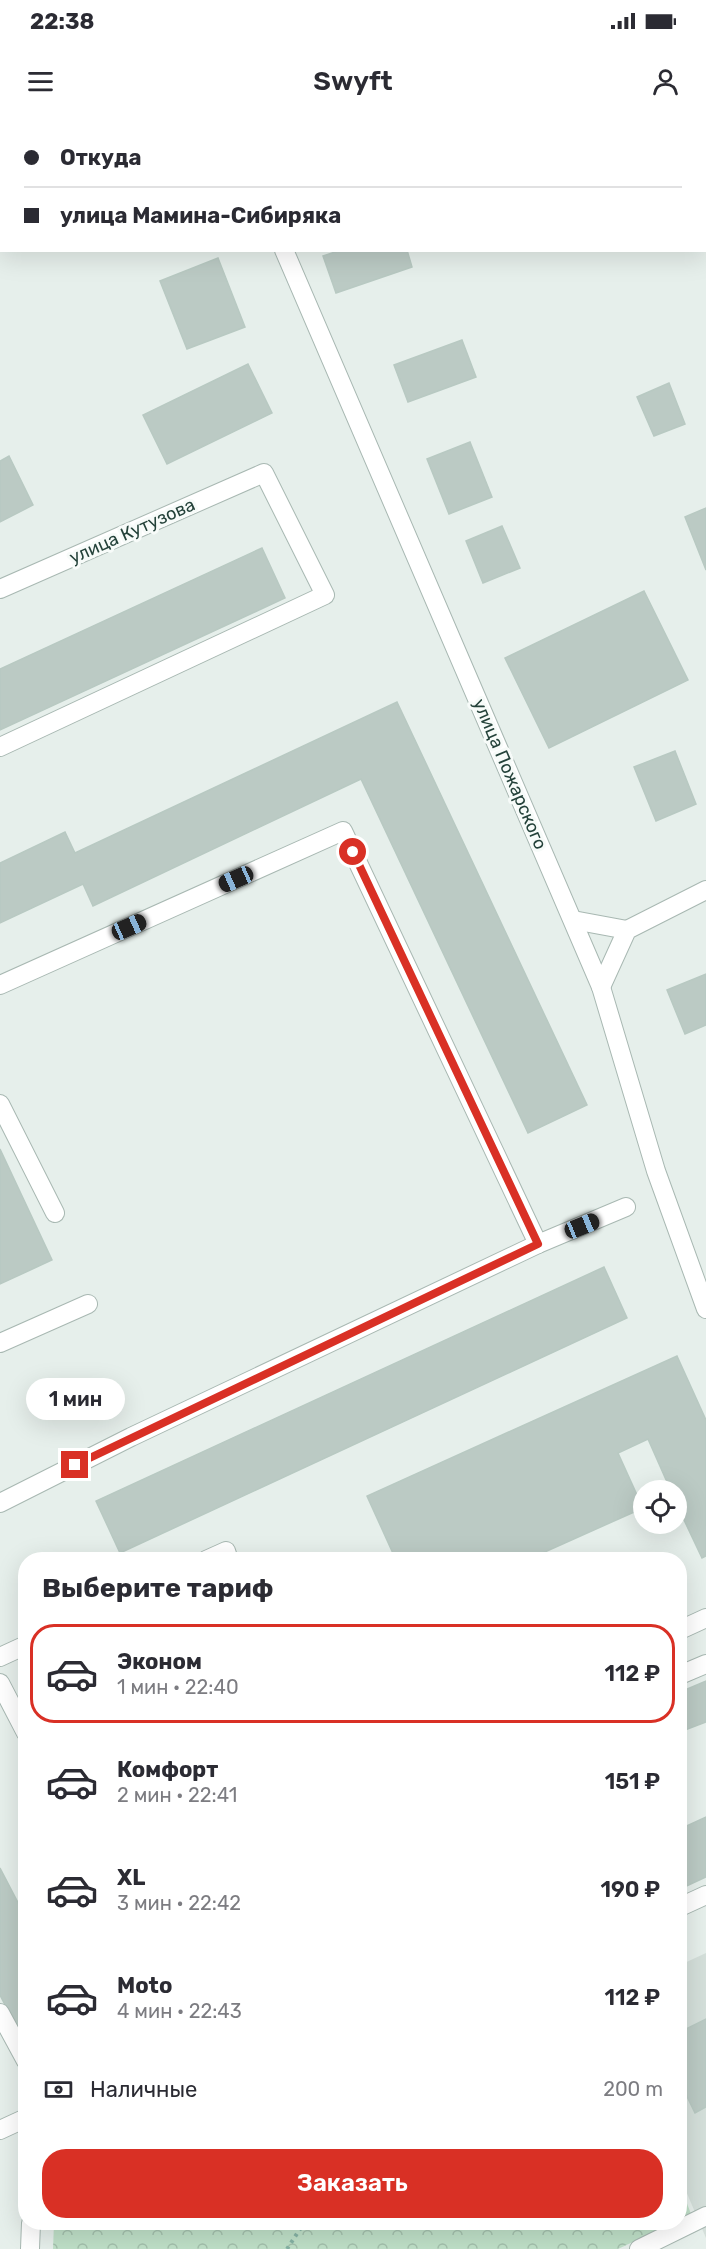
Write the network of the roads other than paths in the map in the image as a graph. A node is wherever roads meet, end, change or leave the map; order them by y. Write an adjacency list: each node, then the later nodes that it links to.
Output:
1 (285, 252): 5 (street, улица Пожарского)
2 (0, 589): 3 (street, улица Кутузова)
3 (0, 747)
4 (706, 890): 6 (street)
5 (573, 920): 6 (street); 8 (street, улица Пожарского)
6 (627, 930): 8 (street)
7 (0, 985): 12 (street)
8 (601, 987): 14 (street, улица Пожарского)
9 (0, 1104): 11 (street)
10 (626, 1207): 12 (street)
11 (55, 1213)
12 (538, 1244): 16 (street)
13 (88, 1304): 15 (street)
14 (706, 1309)
15 (0, 1343)
16 (0, 1503)
17 (706, 1618): 18 (street)
18 (687, 1627)
19 (18, 1649): 20 (street)
20 (0, 1657)
21 (706, 1664): 22 (street)
22 (687, 1672)
23 (0, 1683): 24 (street)
24 (18, 1718)
25 (706, 1895): 26 (street)
26 (687, 1904)
27 (0, 2013): 28 (street)
28 (18, 2046)
29 (18, 2122): 30 (street)
30 (0, 2130)
31 (706, 2216): 32 (street)
32 (687, 2225)
33 (31, 2230): 35 (street)
34 (678, 2230): 36 (street)
35 (30, 2249)
36 (639, 2249)

